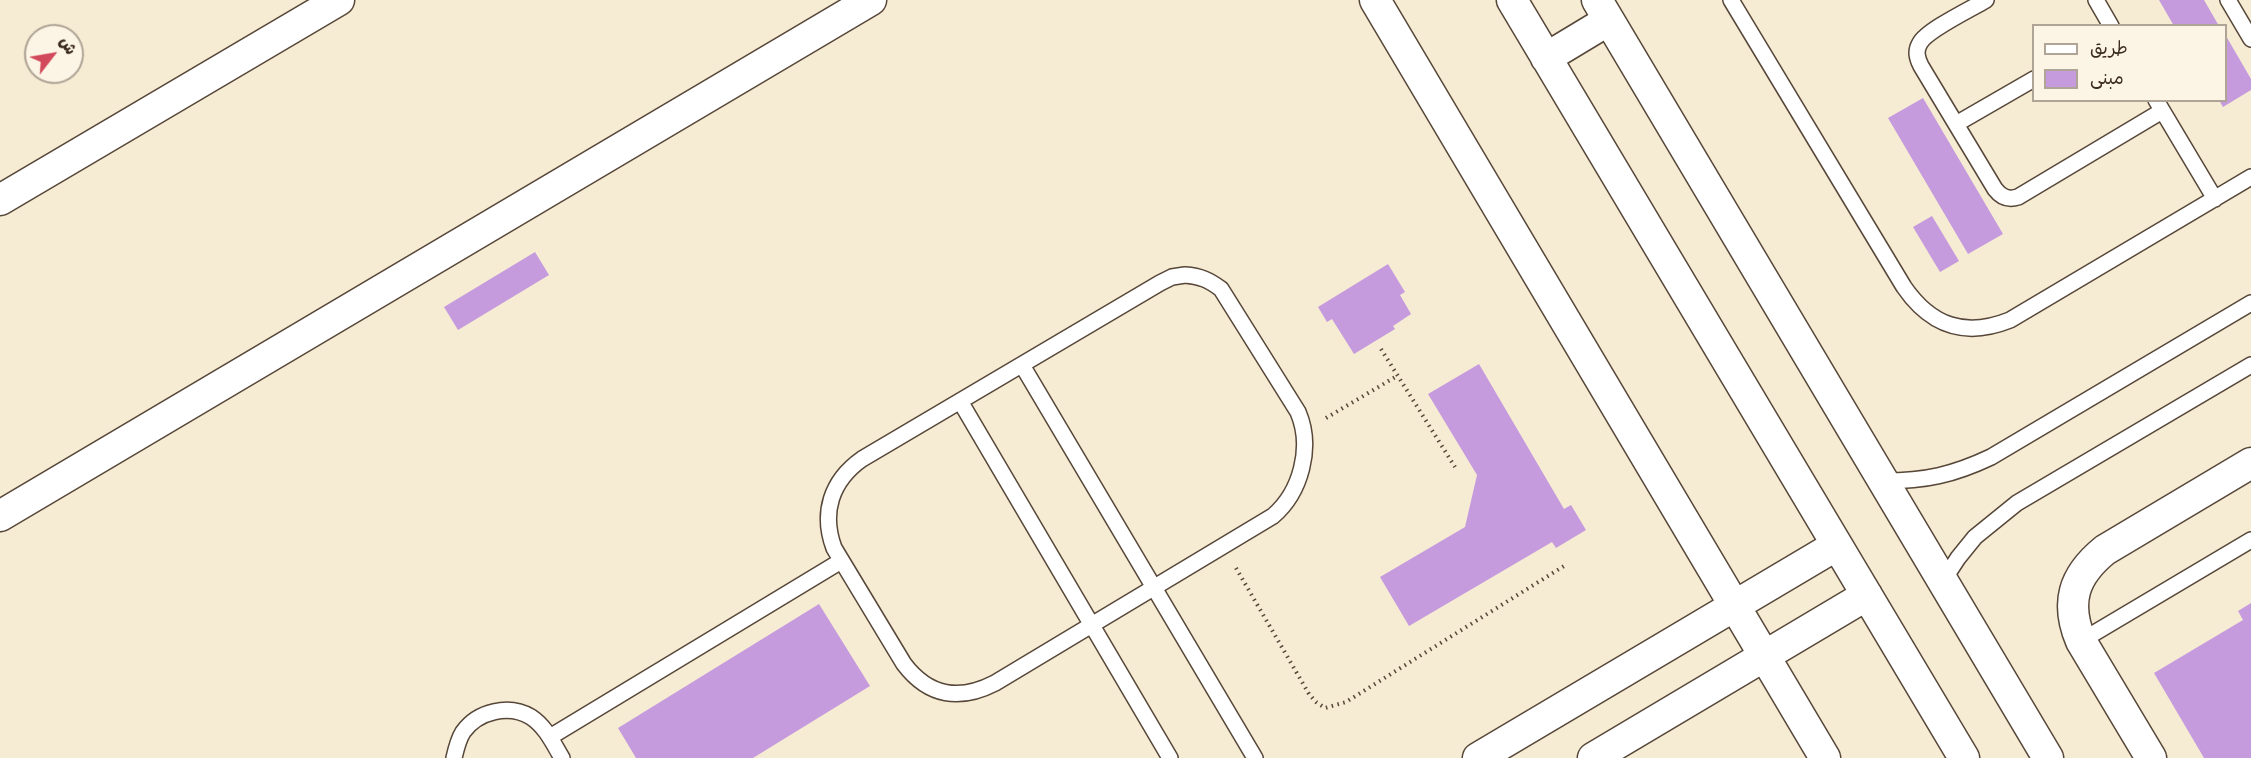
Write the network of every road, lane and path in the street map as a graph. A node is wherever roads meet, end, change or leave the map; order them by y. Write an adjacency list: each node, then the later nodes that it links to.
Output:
1 (339, 0): 18 (street)
2 (871, 0): 29 (street)
3 (1375, 0): 38 (street)
4 (1512, 0): 12 (street)
5 (1731, 0): 17 (lane)
6 (1986, 0): 15 (lane)
7 (2096, 0): 10 (lane)
8 (2228, 0): 11 (lane)
9 (1603, 10): 12 (street); 28 (street)
10 (2110, 24)
11 (2251, 39)
12 (1546, 58): 31 (street)
13 (2032, 80): 15 (lane)
14 (2159, 106): 15 (lane); 17 (lane)
15 (1956, 124)
16 (2251, 177): 17 (lane)
17 (2215, 199)
18 (0, 200)
19 (2251, 303): 28 (lane)
20 (1381, 349): 23 (path)
21 (1022, 365): 24 (lane); 25 (lane); 36 (lane)
22 (2251, 365): 35 (lane)
23 (1397, 376): 25 (path); 27 (path)
24 (960, 401): 33 (lane); 39 (lane)
25 (1304, 431): 32 (lane)
26 (2251, 463): 40 (street)
27 (1455, 467)
28 (1884, 481): 35 (street)
29 (0, 516)
30 (2251, 540): 40 (lane)
31 (1837, 545): 37 (street); 38 (street)
32 (1223, 546): 34 (path); 36 (lane)
33 (841, 561): 39 (lane); 42 (lane)
34 (1564, 566)
35 (1943, 582): 51 (street)
36 (1154, 588): 39 (lane); 46 (lane)
37 (1867, 595): 41 (street); 50 (street)
38 (1734, 606): 41 (street); 47 (street)
39 (1092, 625): 45 (lane)
40 (2081, 641): 52 (street)
41 (1764, 656): 48 (street); 49 (street)
42 (550, 737): 43 (lane); 44 (lane)
43 (454, 758)
44 (562, 758)
45 (1170, 758)
46 (1255, 758)
47 (1478, 758)
48 (1593, 758)
49 (1825, 758)
50 (1964, 758)
51 (2048, 758)
52 (2151, 758)

